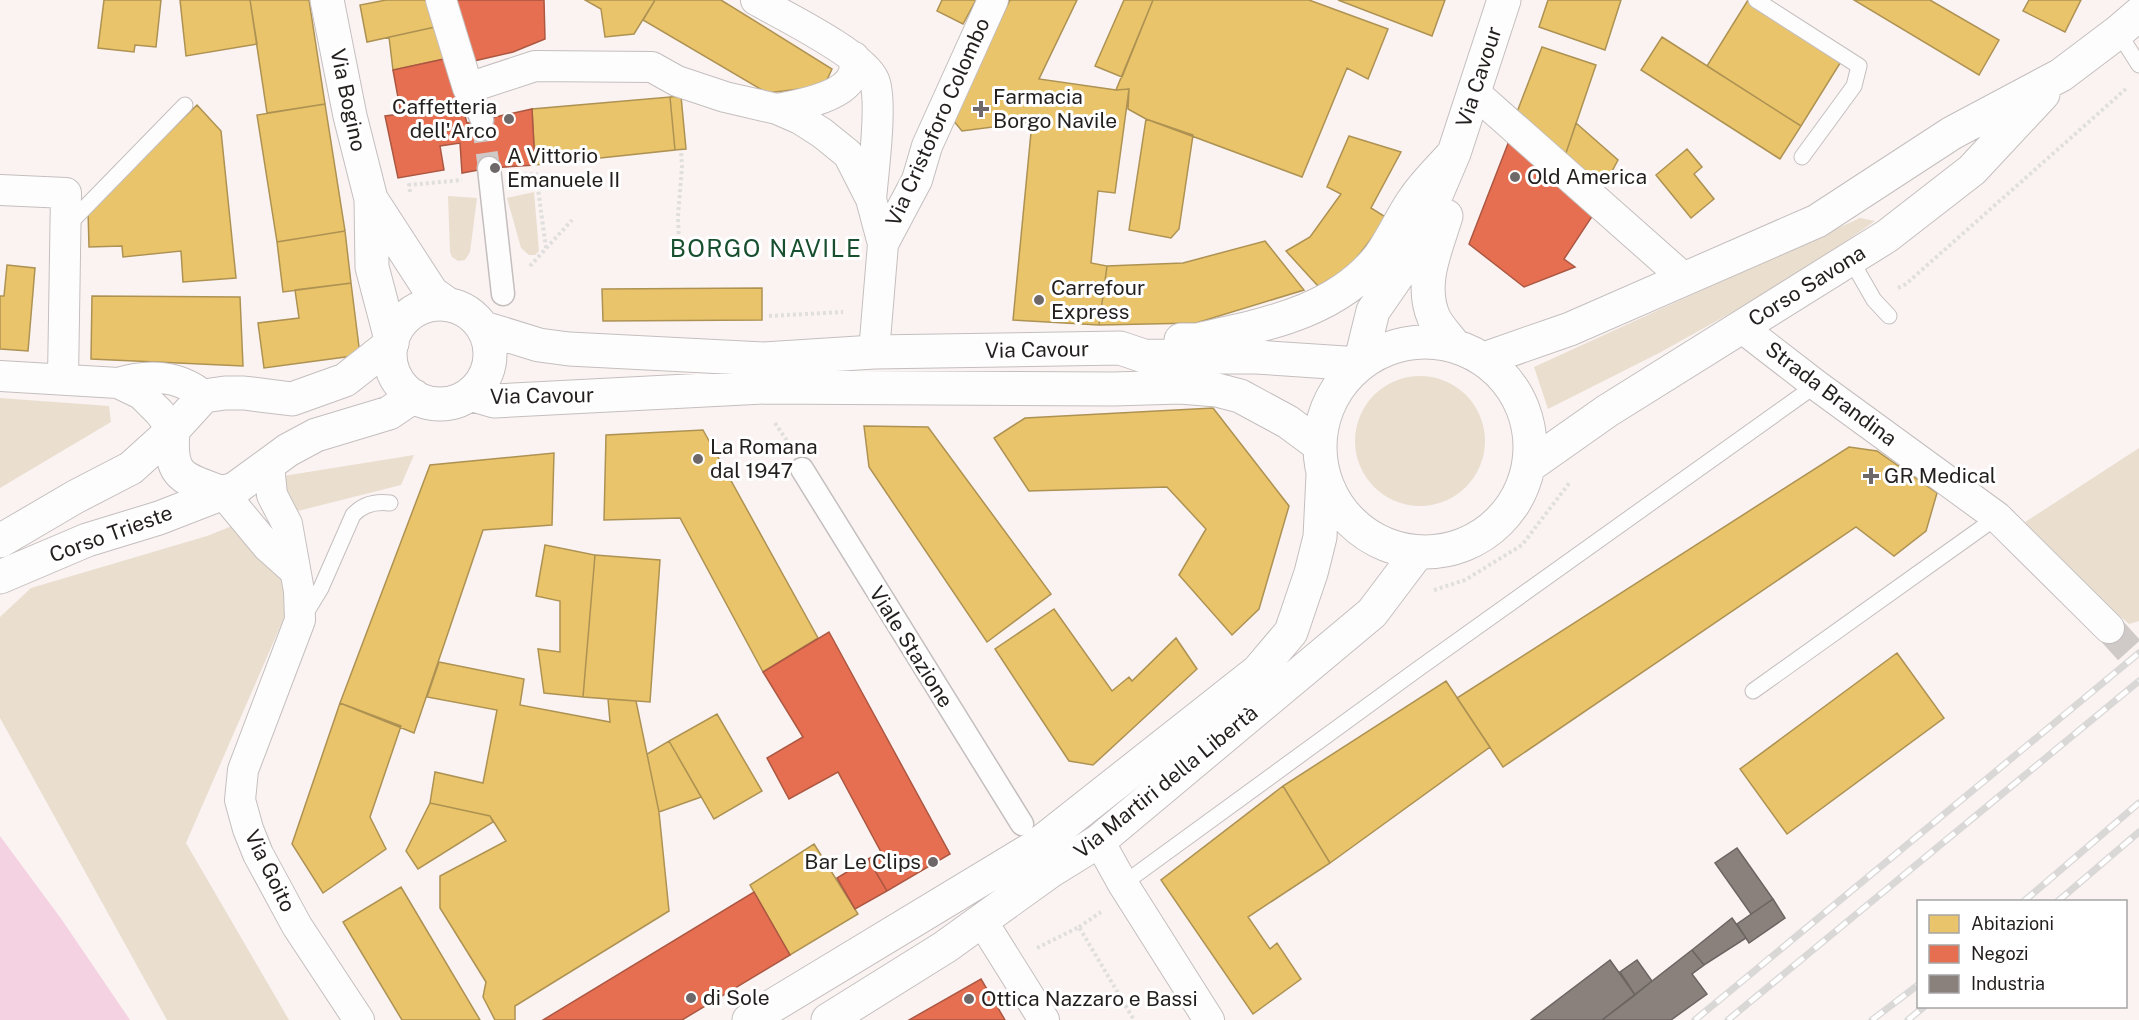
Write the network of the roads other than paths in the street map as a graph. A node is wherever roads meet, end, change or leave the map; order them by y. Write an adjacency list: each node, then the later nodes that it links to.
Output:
1 (327, 0): 20 (main road, Via Bogino)
2 (441, 0): 11 (street)
3 (756, 0): 8 (street)
4 (993, 0): 23 (street, Via Cristoforo Colombo)
5 (1504, 0): 12 (main road, Via Cavour)
6 (1756, 0): 17 (lane)
7 (2129, 23): 9 (lane); 10 (main road, Corso Savona)
8 (854, 57): 14 (street); 21 (street)
9 (2139, 64)
10 (2061, 75): 24 (main road, Corso Savona); 25 (main road, Corso Savona)
11 (468, 88): 14 (street); 15 (street)
12 (1475, 93): 16 (main road, Via Cavour); 25 (street)
13 (185, 105): 22 (lane)
14 (777, 109): 21 (street)
15 (482, 120)
16 (1454, 153): 32 (main road, Via Cavour); 33 (main road); 36 (main road, Via Cavour)
17 (1803, 158)
18 (489, 168): 26 (street)
19 (0, 190): 22 (street)
20 (370, 199): 27 (main road, Via Bogino); 31 (main road, Via Bogino)
21 (871, 199): 23 (street)
22 (66, 227): 38 (street)
23 (883, 244): 34 (street)
24 (1851, 260): 28 (lane); 29 (main road, Corso Savona)
25 (1685, 279): 35 (main road, Corso Savona)
26 (503, 294)
27 (449, 305): 30 (main road); 31 (main road)
28 (1889, 316)
29 (1741, 327): 40 (street, Strada Brandina); 47 (main road, Corso Savona)
30 (484, 328): 34 (main road, Via Cavour); 41 (main road)
31 (392, 343): 42 (main road); 43 (main road)
32 (1454, 345): 35 (main road); 36 (main road)
33 (1120, 348): 34 (main road, Via Cavour); 36 (main road, Via Cavour)
34 (874, 352)
35 (1484, 359): 47 (main road)
36 (1359, 364): 45 (main road)
37 (0, 376): 38 (street)
38 (63, 379): 39 (street)
39 (118, 383): 42 (street); 44 (street)
40 (1816, 385): 51 (street, Strada Brandina); 61 (lane)
41 (470, 394): 43 (main road); 45 (main road, Via Cavour)
42 (204, 396): 44 (main road, Corso Trieste)
43 (414, 396): 46 (main road, Corso Trieste)
44 (173, 430): 49 (main road); 52 (main road, Corso Trieste)
45 (1321, 460): 53 (main road); 64 (main road)
46 (269, 465): 49 (main road, Corso Trieste); 54 (street, Via Goito)
47 (1528, 466): 53 (main road)
48 (802, 469): 59 (street, Viale Stazione)
49 (223, 493): 54 (street); 55 (main road, Corso Trieste)
50 (390, 503): 56 (lane)
51 (1997, 517): 57 (street, Strada Brandina); 58 (lane)
52 (0, 541)
53 (1418, 552): 60 (main road, Via Martiri della Libertà)
54 (295, 571): 56 (street, Via Goito)
55 (0, 577)
56 (300, 620): 63 (street, Via Goito)
57 (2109, 628)
58 (1753, 691)
59 (1022, 824)
60 (1099, 841): 61 (street); 62 (main road, Via Martiri della Libertà)
61 (1123, 884): 67 (street)
62 (982, 921): 65 (main road, Via Martiri della Libertà); 66 (street)
63 (359, 1020)
64 (749, 1020)
65 (828, 1020)
66 (1044, 1020)
67 (1209, 1020)

